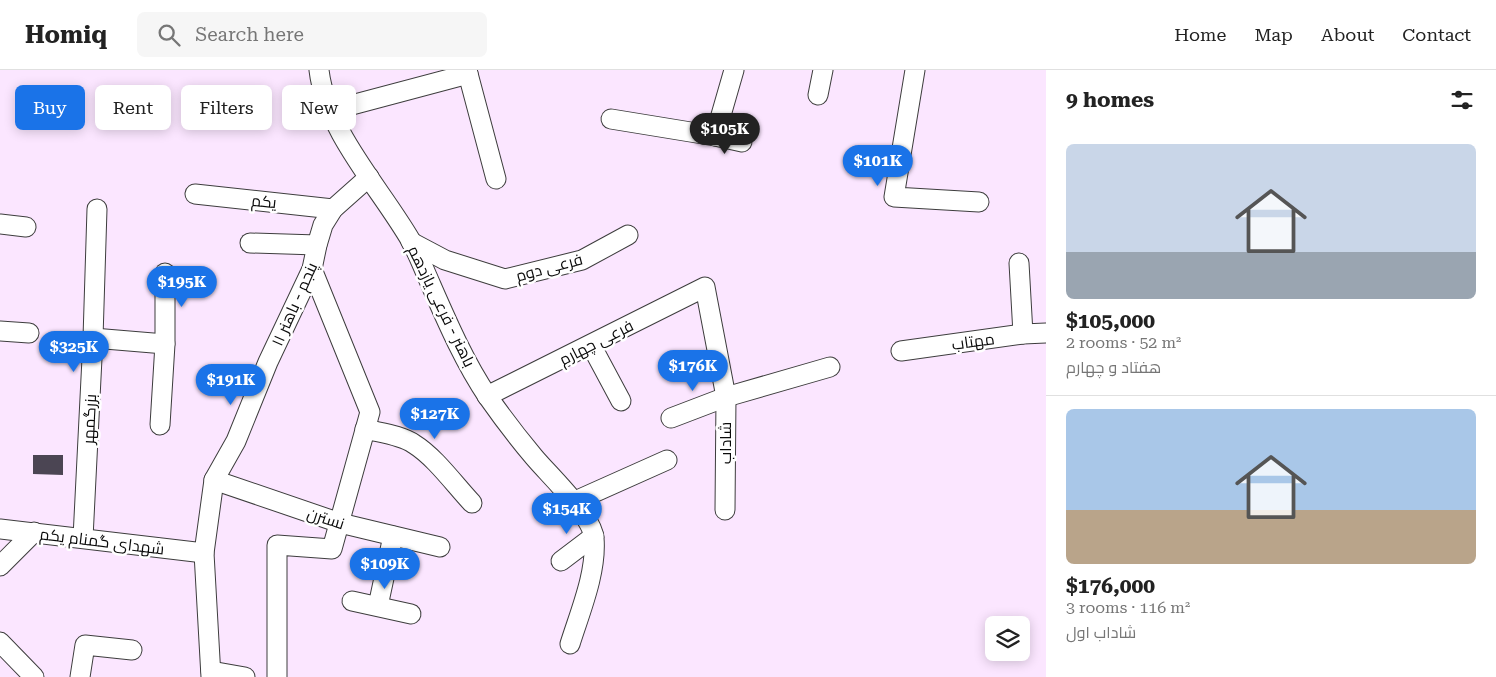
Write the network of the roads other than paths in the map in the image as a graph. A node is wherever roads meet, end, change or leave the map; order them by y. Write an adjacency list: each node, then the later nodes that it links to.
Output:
1 (320, 70): 6 (street, باهنر - فرعی یازدهم)
2 (734, 70): 11 (street)
3 (823, 70): 7 (street)
4 (915, 70): 16 (street)
5 (467, 72): 8 (street); 14 (street)
6 (322, 85)
7 (818, 95)
8 (356, 103)
9 (611, 119): 11 (street)
10 (340, 130): 13 (street, باهنر - فرعی یازدهم)
11 (715, 136): 12 (street)
12 (742, 142)
13 (369, 178): 18 (street, پنجم - باهنر ۱۱); 22 (street, باهنر - فرعی یازدهم)
14 (496, 179)
15 (194, 194): 18 (street, یکم)
16 (979, 202)
17 (97, 209): 33 (street, بزرگمهر)
18 (333, 209): 24 (street, پنجم - باهنر ۱۱)
19 (0, 224): 20 (street)
20 (26, 227)
21 (628, 235): 22 (street, فرعی دوم)
22 (411, 242): 38 (street, باهنر - فرعی یازدهم)
23 (250, 243): 24 (street)
24 (317, 245): 26 (street, پنجم - باهنر ۱۱)
25 (1019, 263): 32 (street)
26 (312, 269): 43 (street); 45 (street, پنجم - باهنر ۱۱)
27 (165, 273): 34 (street)
28 (705, 287): 35 (street, فرعی چهارم); 39 (street, شاداب)
29 (0, 331): 30 (street)
30 (29, 333)
31 (1046, 333): 32 (street, مهتاب)
32 (1023, 334): 36 (street, مهتاب)
33 (93, 338): 34 (street); 54 (street, بزرگمهر)
34 (165, 344): 42 (street)
35 (591, 345): 38 (street, فرعی چهارم); 40 (street)
36 (901, 351)
37 (830, 367): 39 (street)
38 (487, 396): 46 (street, باهنر - فرعی یازدهم)
39 (726, 398): 41 (street); 48 (street, شاداب)
40 (621, 401)
41 (671, 418)
42 (160, 425)
43 (365, 429): 47 (street); 49 (street)
44 (667, 460): 46 (street)
45 (214, 480): 49 (street, نسترن); 56 (street, پنجم - باهنر ۱۱)
46 (573, 502): 53 (street, باهنر - فرعی یازدهم)
47 (472, 503)
48 (725, 510)
49 (340, 523): 52 (street, نسترن); 69 (street)
50 (0, 529): 51 (street, شهدای گمنام یکم)
51 (34, 532): 54 (street, شهدای گمنام یکم); 58 (street)
52 (392, 536): 55 (street, نسترن); 60 (street)
53 (594, 536): 57 (street); 63 (street, باهنر - فرعی یازدهم)
54 (83, 538): 56 (street, شهدای گمنام یکم)
55 (440, 547)
56 (204, 553): 65 (street, پنجم - باهنر ۱۱)
57 (560, 561)
58 (0, 566)
59 (352, 600): 60 (street)
60 (378, 606): 61 (street)
61 (411, 614)
62 (0, 642): 66 (street)
63 (570, 644)
64 (132, 650): 67 (street)
65 (211, 674): 68 (street)
66 (34, 677)
67 (80, 677)
68 (245, 677)
69 (277, 677)

